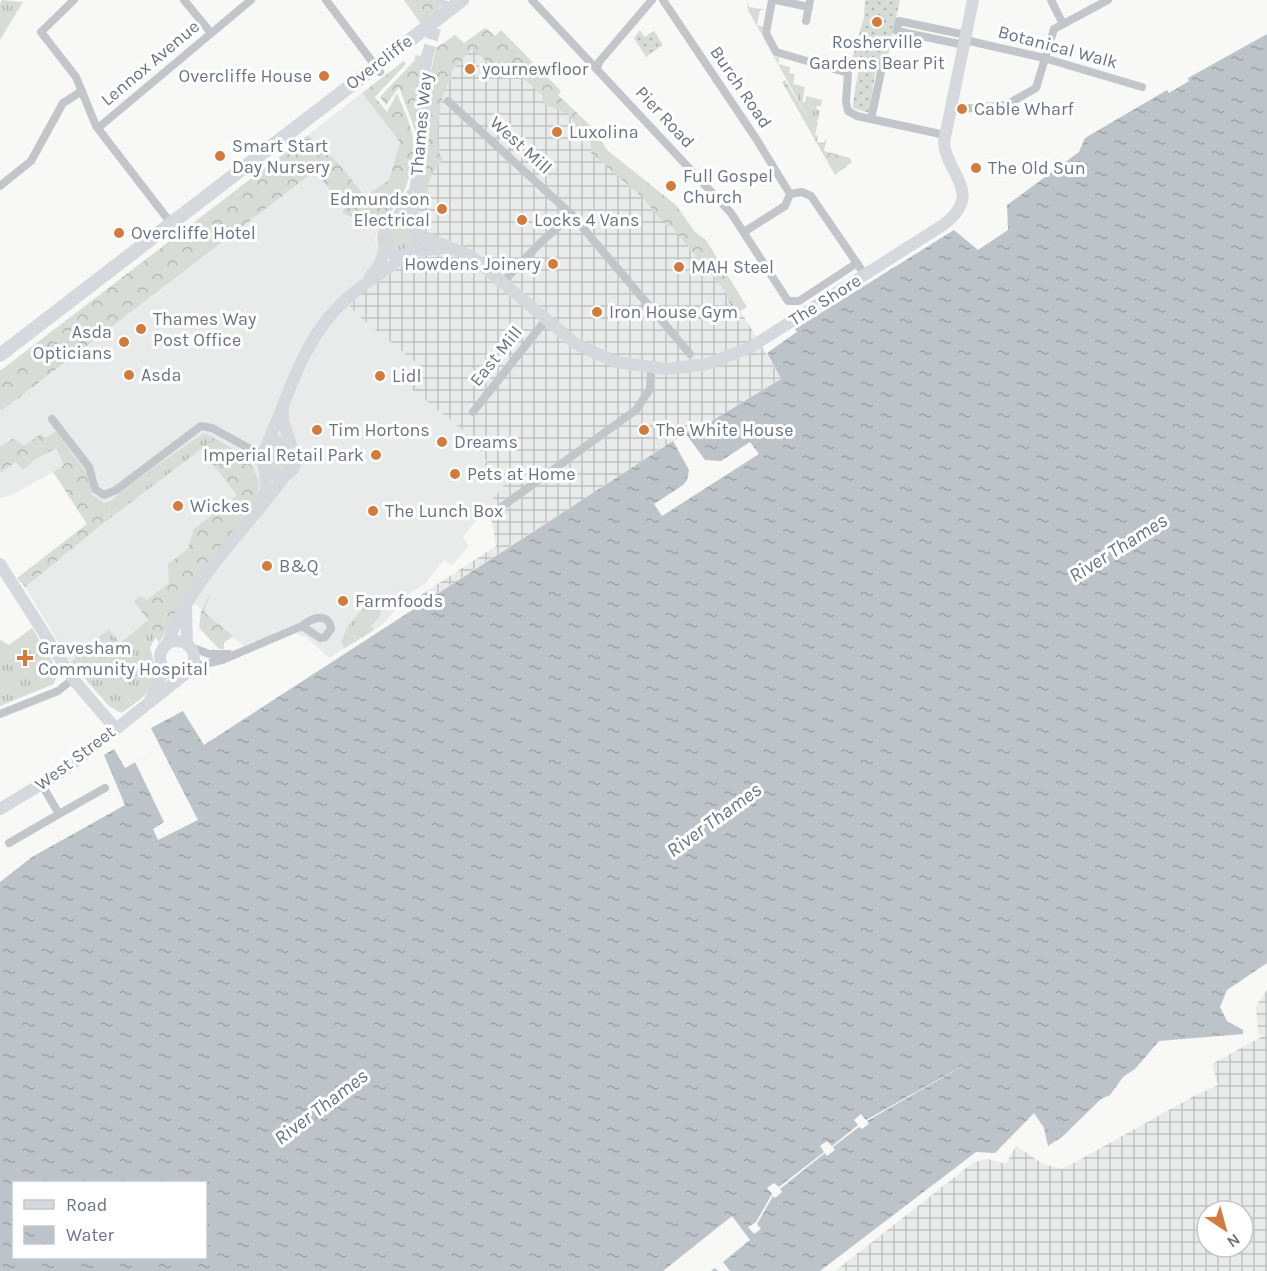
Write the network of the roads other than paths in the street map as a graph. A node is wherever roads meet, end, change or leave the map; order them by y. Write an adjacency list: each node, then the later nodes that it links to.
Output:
1 (74, 0): 25 (street)
2 (183, 0): 17 (street)
3 (251, 0): 17 (street, Lennox Avenue)
4 (326, 0): 22 (street)
5 (473, 0): 14 (main road, Overcliffe)
6 (532, 0): 23 (street, Pier Road)
7 (652, 0): 23 (street)
8 (663, 0): 35 (street, Burch Road)
9 (771, 0): 13 (street); 29 (street)
10 (973, 0): 18 (street)
11 (1051, 0): 16 (street)
12 (1108, 0): 16 (street)
13 (810, 4): 15 (street)
14 (453, 9): 22 (main road, Overcliffe)
15 (806, 21)
16 (1063, 24): 20 (street)
17 (211, 33): 31 (street, Lennox Avenue)
18 (965, 40): 18 (street); 20 (street, Botanical Walk); 28 (street)
19 (428, 57): 34 (street, Thames Way)
20 (1044, 58): 24 (street, Botanical Walk); 28 (street)
21 (882, 67): 29 (street)
22 (378, 68): 26 (main road, Overcliffe); 30 (main road, Overcliffe)
23 (597, 69): 41 (street, Pier Road)
24 (1142, 87)
25 (82, 91): 31 (street); 33 (street)
26 (351, 94): 30 (main road, Overcliffe); 36 (main road, Overcliffe)
27 (448, 101): 37 (street, West Mill)
28 (951, 110): 32 (street)
29 (871, 119): 32 (street)
30 (297, 125): 38 (main road, Overcliffe)
31 (98, 128): 38 (street)
32 (945, 135): 47 (street, The Shore)
33 (0, 186)
34 (414, 190): 39 (street, Thames Way); 40 (street, Thames Way)
35 (790, 194): 41 (street); 46 (street)
36 (208, 203): 38 (main road, Overcliffe); 44 (main road, Overcliffe)
37 (572, 215): 49 (street); 51 (street, West Mill)
38 (170, 222): 44 (main road, Overcliffe)
39 (393, 224): 40 (street); 42 (street)
40 (414, 230): 43 (street, The Shore); 45 (street)
41 (744, 232): 46 (street, Pier Road)
42 (385, 246): 45 (street); 48 (street)
43 (453, 248): 45 (street); 49 (street, The Shore)
44 (136, 251): 52 (main road, Overcliffe)
45 (410, 252): 48 (street)
46 (856, 264): 47 (street)
47 (865, 275): 53 (street, The Shore)
48 (367, 281): 54 (street)
49 (502, 283): 50 (street, The Shore)
50 (545, 321): 53 (street, The Shore); 55 (street, East Mill)
51 (690, 354)
52 (0, 355)
53 (651, 369): 60 (street)
54 (283, 404): 57 (street); 58 (street)
55 (474, 412)
56 (52, 419): 58 (street)
57 (292, 448): 58 (street); 59 (street)
58 (264, 458): 59 (street); 61 (street)
59 (287, 473): 61 (street)
60 (489, 516)
61 (249, 519): 63 (street)
62 (1, 568): 70 (street)
63 (187, 602): 65 (street); 66 (street)
64 (302, 626): 67 (street)
65 (167, 644): 66 (street); 68 (street)
66 (189, 646): 67 (street); 69 (street)
67 (235, 654): 69 (street)
68 (161, 664): 69 (street); 71 (street, West Street)
69 (188, 671): 71 (street, West Street)
70 (73, 679): 72 (street); 73 (street)
71 (147, 705): 73 (street, West Street)
72 (0, 714)
73 (115, 728): 74 (street, West Street)
74 (42, 785): 76 (street, West Street); 77 (street)
75 (105, 788): 77 (street)
76 (0, 809)
77 (59, 814): 78 (street)
78 (9, 843)

